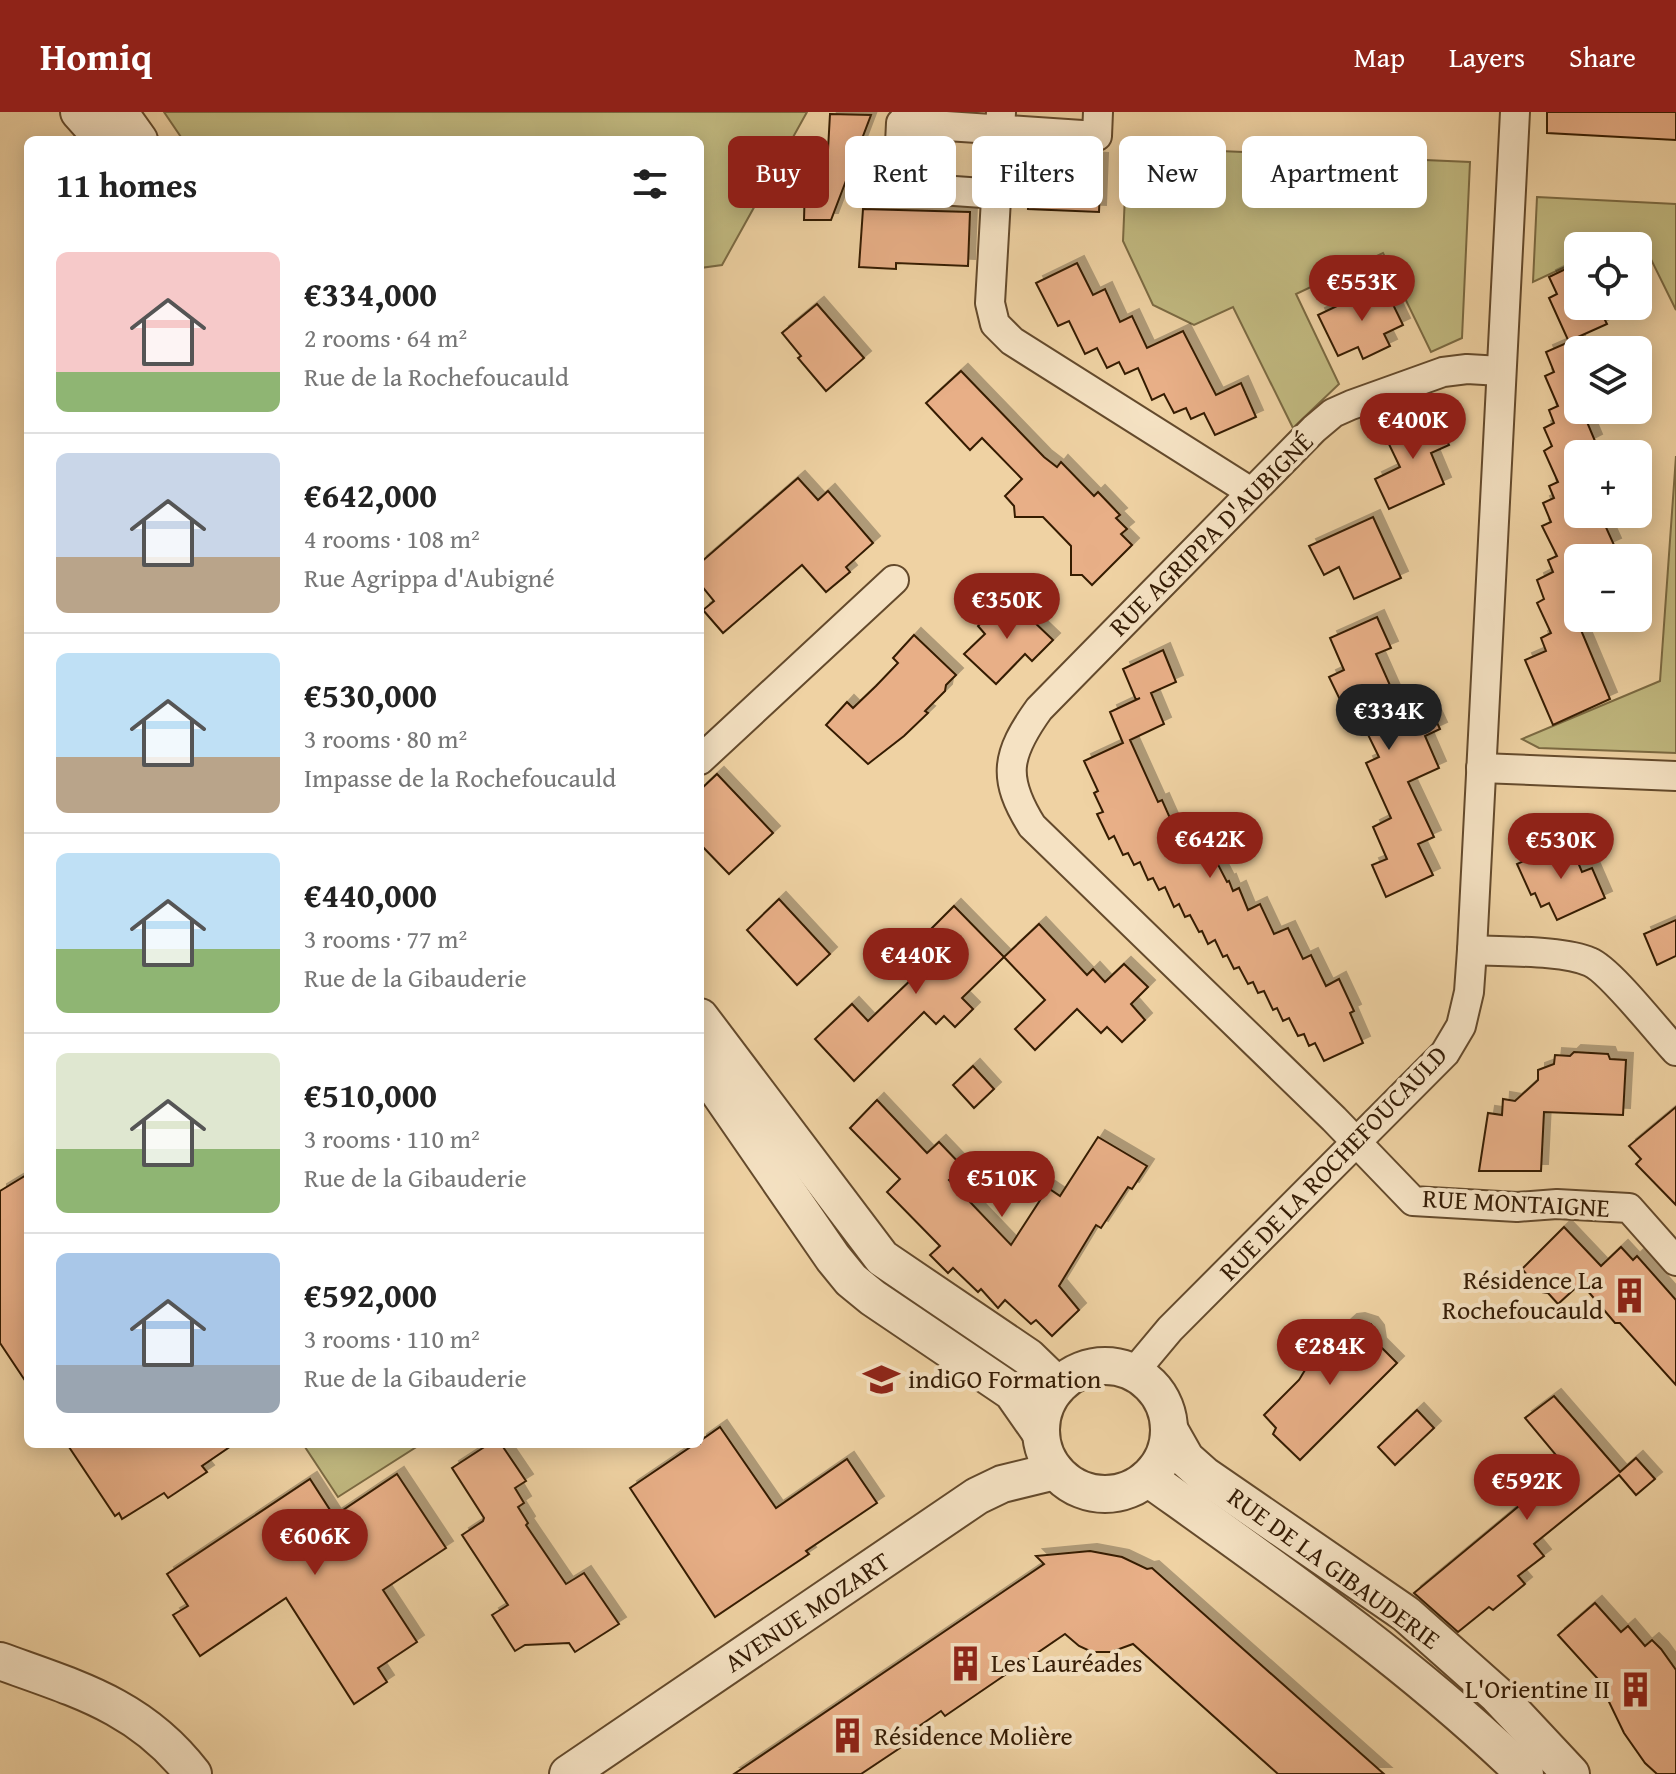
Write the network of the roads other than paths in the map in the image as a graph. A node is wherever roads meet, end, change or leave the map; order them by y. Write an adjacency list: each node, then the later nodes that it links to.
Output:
1 (79, 112): 6 (street)
2 (119, 112): 7 (street)
3 (1098, 112): 5 (street)
4 (1515, 112): 10 (street, RUE DE LA ROCHEFOUCAULD)
5 (1001, 121): 8 (street)
6 (100, 136)
7 (136, 136)
8 (972, 192)
9 (996, 208): 11 (street)
10 (1501, 371): 11 (street, RUE AGRIPPA D'AUBIGNÉ); 14 (street, RUE DE LA ROCHEFOUCAULD)
11 (1251, 492): 20 (street, RUE AGRIPPA D'AUBIGNÉ)
12 (894, 580): 13 (street)
13 (704, 756)
14 (1481, 768): 15 (street); 16 (street, RUE DE LA ROCHEFOUCAULD)
15 (1676, 776)
16 (1472, 950): 18 (street); 20 (street, RUE DE LA ROCHEFOUCAULD)
17 (704, 1022): 23 (street)
18 (1676, 1051)
19 (704, 1071): 25 (street)
20 (1357, 1142): 21 (street, RUE MONTAIGNE); 22 (street, RUE DE LA ROCHEFOUCAULD)
21 (1676, 1261)
22 (1134, 1372): 23 (street); 24 (street)
23 (1058, 1386): 25 (street)
24 (1169, 1429): 27 (street); 32 (street, RUE DE LA GIBAUDERIE)
25 (1040, 1432): 26 (street)
26 (1055, 1471): 27 (street); 30 (street, AVENUE MOZART)
27 (1148, 1478): 31 (street, RUE DE LA GIBAUDERIE)
28 (0, 1661): 29 (street)
29 (193, 1774)
30 (568, 1774)
31 (1525, 1774)
32 (1571, 1774)

